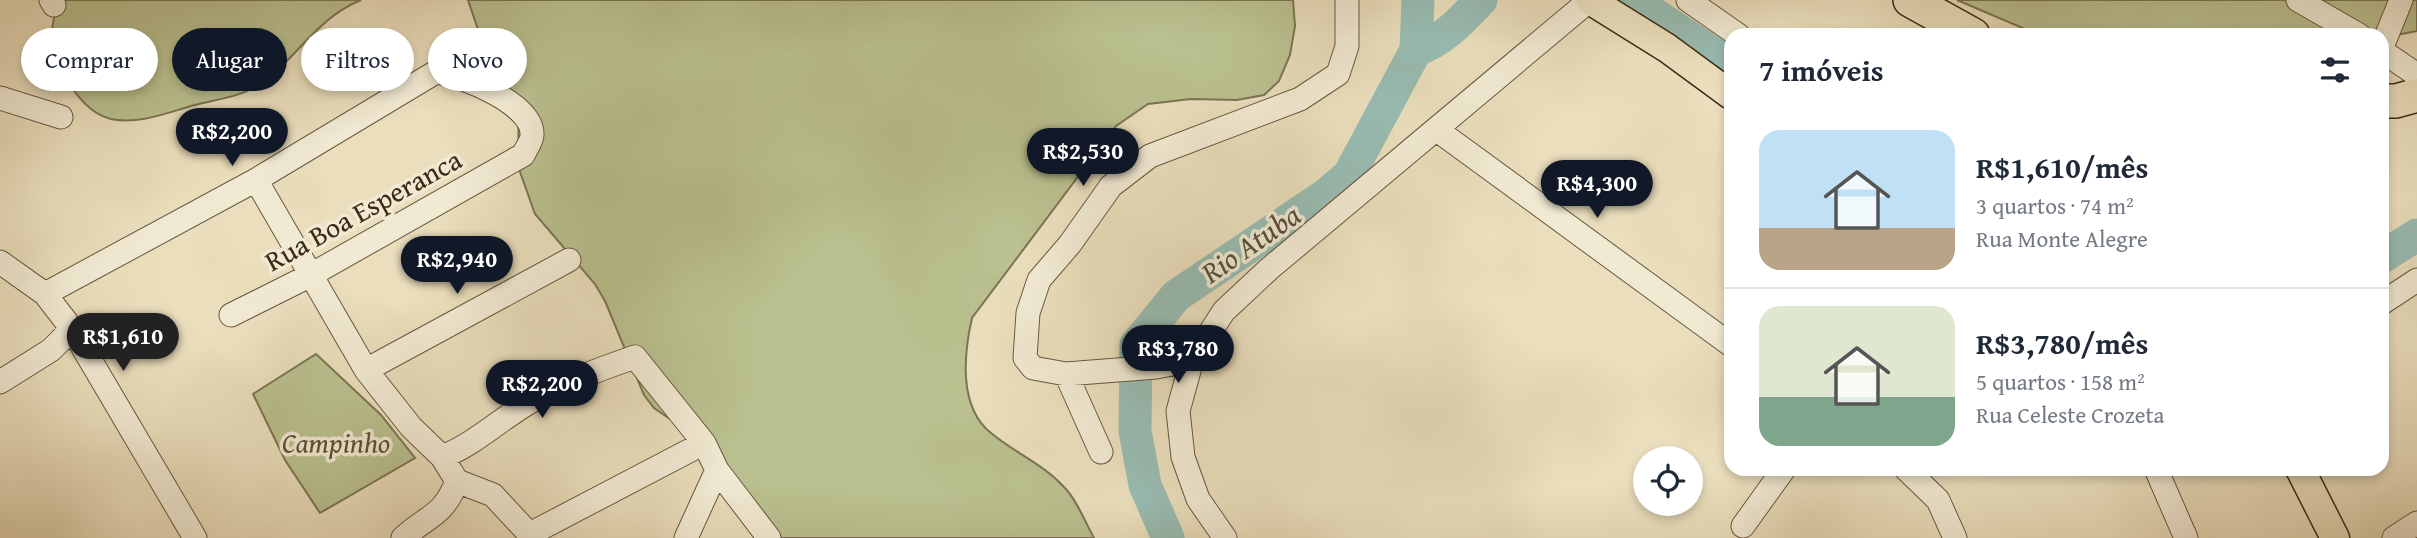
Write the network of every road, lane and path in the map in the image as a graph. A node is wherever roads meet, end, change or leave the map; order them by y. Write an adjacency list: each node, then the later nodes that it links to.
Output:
1 (1347, 0): 29 (street)
2 (1590, 0): 13 (main road); 16 (street)
3 (1688, 0): 7 (street)
4 (1910, 0): 8 (highway)
5 (2298, 0): 9 (street)
6 (2401, 0): 10 (street)
7 (1728, 28)
8 (1960, 28)
9 (2347, 28)
10 (2389, 31)
11 (2389, 54): 12 (street)
12 (2417, 75)
13 (1724, 90)
14 (0, 98): 15 (street)
15 (61, 117)
16 (1437, 130): 26 (street); 27 (street)
17 (256, 180): 20 (street); 20 (street, Rua Boa Esperanca); 22 (street)
18 (569, 260): 28 (street)
19 (0, 262): 22 (street)
20 (309, 275): 24 (street, Rua Boa Esperanca); 28 (street)
21 (2417, 280): 23 (street)
22 (45, 294): 25 (street)
23 (2389, 298)
24 (231, 315)
25 (72, 329): 30 (street); 43 (street)
26 (1724, 340)
27 (1192, 360): 29 (street); 47 (street)
28 (366, 370): 33 (street)
29 (1066, 374): 32 (street)
30 (0, 382)
31 (704, 443): 33 (street); 34 (street); 42 (street)
32 (1101, 452)
33 (442, 457): 39 (street)
34 (717, 470): 45 (street); 46 (street)
35 (1779, 476): 41 (street)
36 (1913, 476): 48 (street)
37 (2159, 476): 49 (street)
38 (2304, 476): 50 (main road)
39 (457, 481): 42 (street); 44 (street)
40 (2417, 523): 51 (street)
41 (1743, 526)
42 (531, 536)
43 (195, 538)
44 (403, 538)
45 (686, 538)
46 (769, 538)
47 (1225, 538)
48 (1955, 538)
49 (2186, 538)
50 (2335, 538)
51 (2394, 538)

